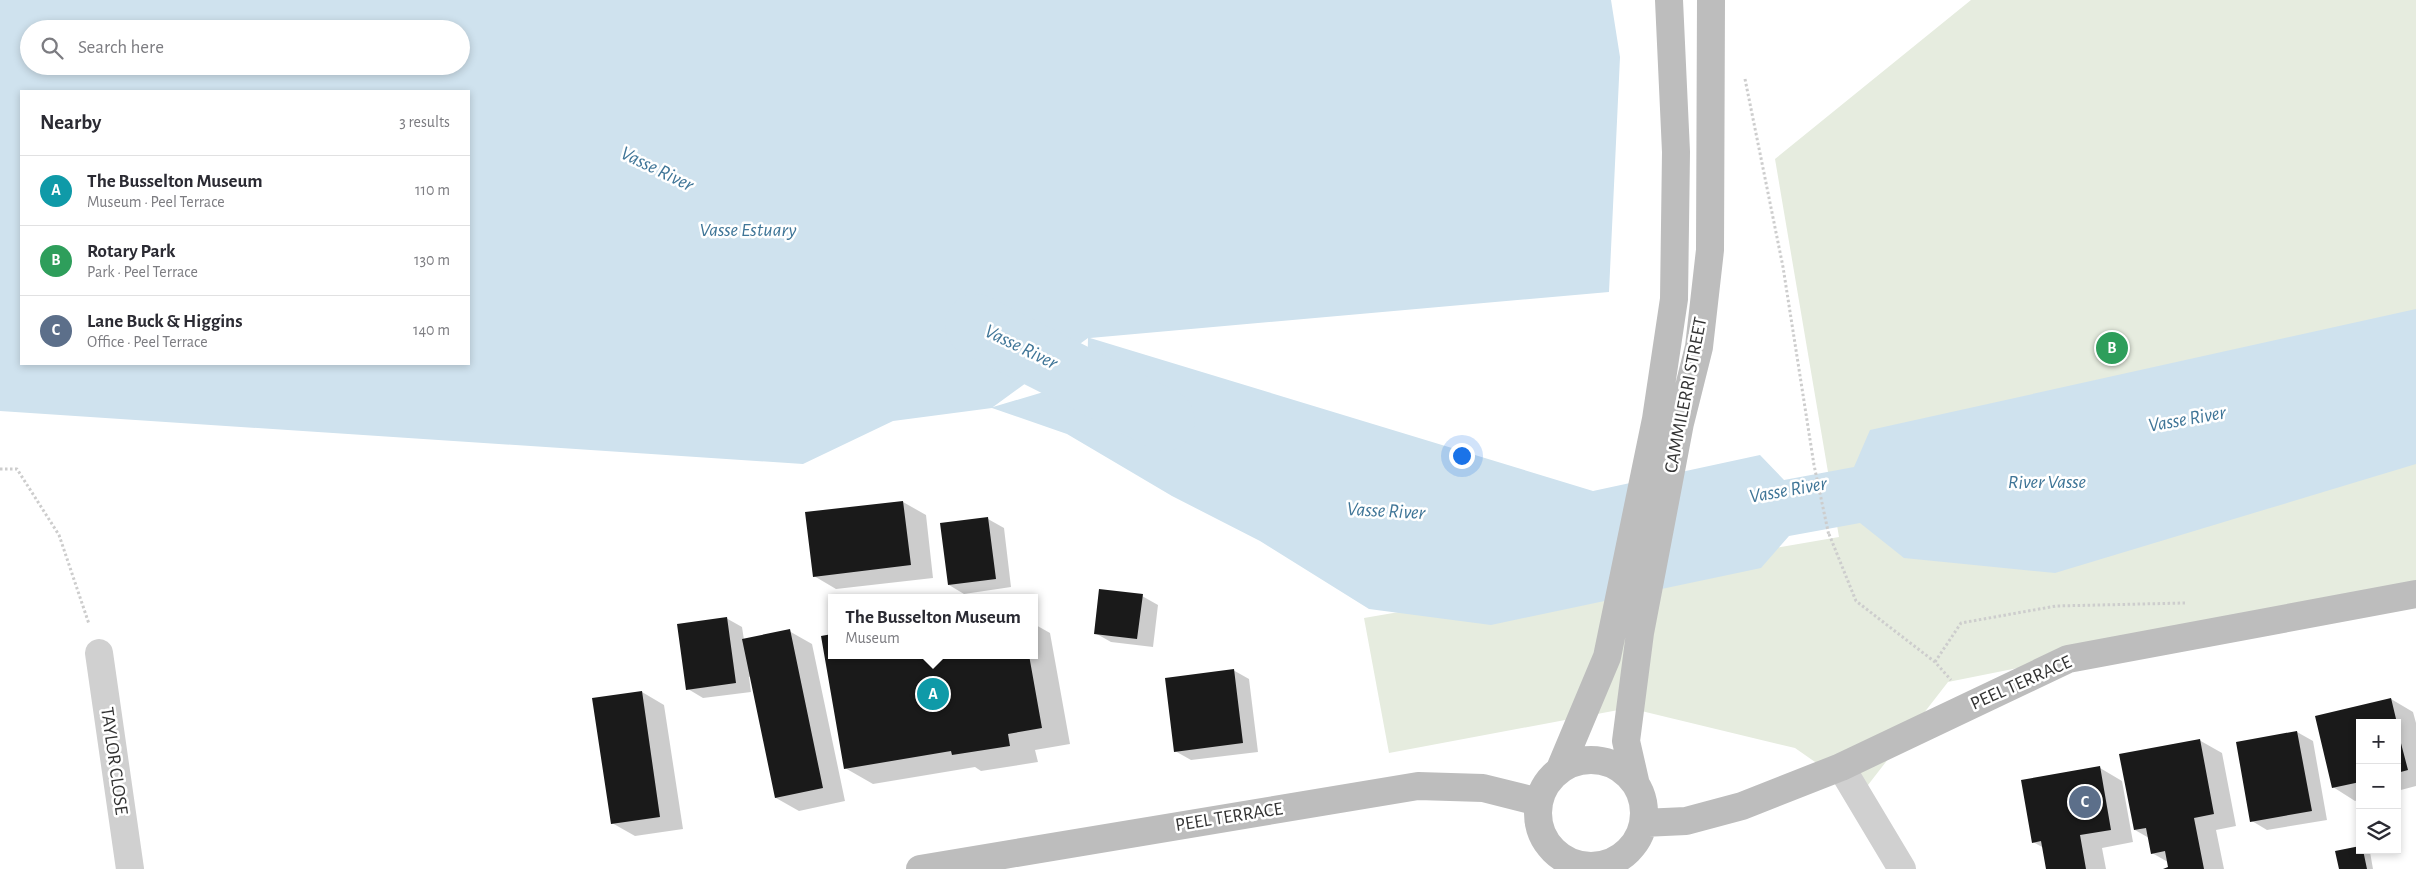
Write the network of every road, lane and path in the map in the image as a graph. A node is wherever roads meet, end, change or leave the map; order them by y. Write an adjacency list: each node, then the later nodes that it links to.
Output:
1 (1669, 0): 4 (main road, CAMMILERRI STREET)
2 (1711, 0): 4 (main road, CAMMILERRI STREET)
3 (1744, 75): 6 (path)
4 (1668, 422): 14 (main road, CAMMILERRI STREET); 15 (main road, CAMMILERRI STREET)
5 (0, 469): 10 (path)
6 (1828, 529): 7 (path); 11 (path)
7 (1829, 536)
8 (2416, 594): 12 (main road, PEEL TERRACE)
9 (2193, 602): 11 (path)
10 (99, 652): 19 (street, TAYLOR CLOSE)
11 (1935, 662): 12 (path)
12 (1973, 706): 13 (main road, PEEL TERRACE)
13 (1841, 767): 17 (main road, PEEL TERRACE); 21 (street)
14 (1560, 769): 15 (main road); 16 (main road)
15 (1636, 785): 17 (main road)
16 (1538, 802): 18 (main road); 20 (main road, PEEL TERRACE)
17 (1643, 824): 18 (main road)
18 (1580, 867)
19 (130, 869)
20 (920, 869)
21 (1902, 869)

